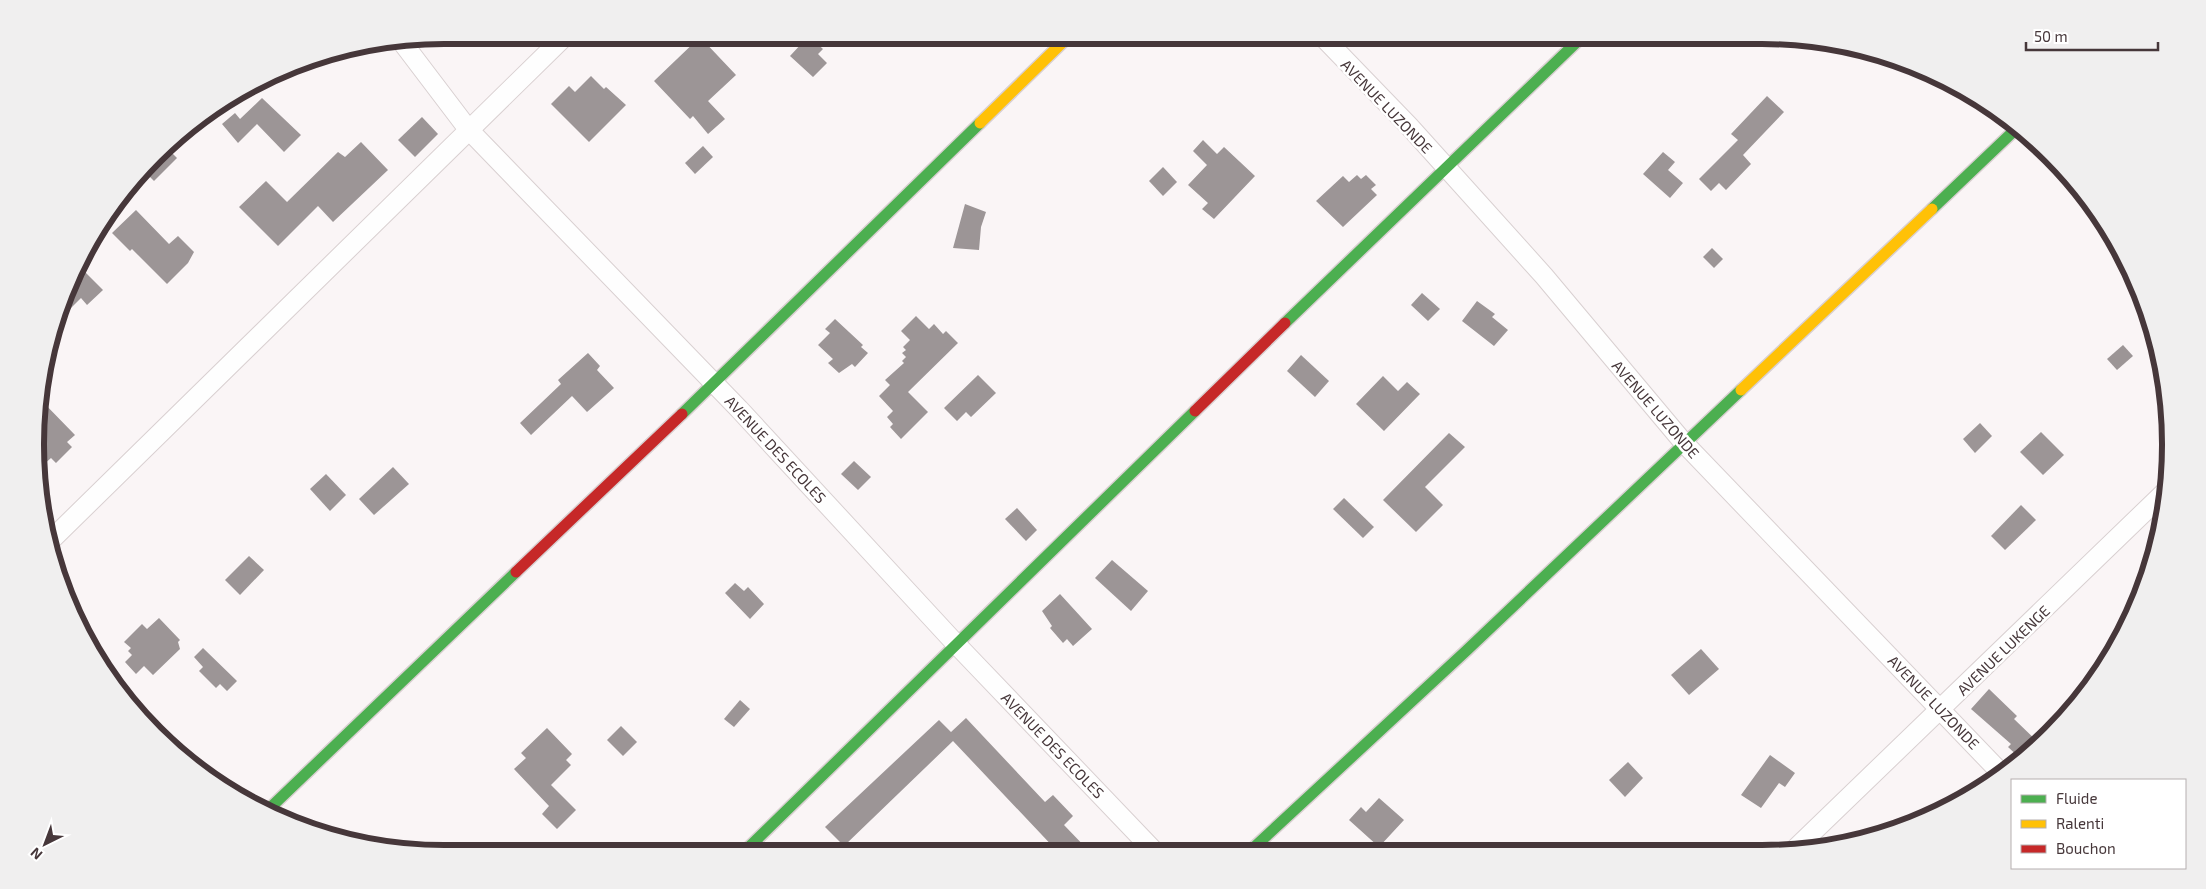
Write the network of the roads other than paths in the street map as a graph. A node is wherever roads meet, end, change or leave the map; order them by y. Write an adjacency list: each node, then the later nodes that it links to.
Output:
1 (557, 44): 6 (street)
2 (1061, 44): 9 (street)
3 (1330, 44): 8 (street, AVENUE LUZONDE)
4 (1575, 44): 8 (street)
5 (405, 46): 6 (street, AVENUE DES ECOLES)
6 (468, 129): 9 (street, AVENUE DES ECOLES); 12 (street)
7 (2012, 132): 10 (street)
8 (1445, 167): 10 (street, AVENUE LUZONDE); 13 (street)
9 (714, 383): 13 (street, AVENUE DES ECOLES); 16 (street)
10 (1684, 442): 14 (street, AVENUE LUZONDE); 20 (street)
11 (2159, 498): 14 (street, AVENUE LUKENGE)
12 (54, 537)
13 (956, 644): 18 (street); 19 (street, AVENUE DES ECOLES)
14 (1940, 710): 15 (street, AVENUE LUZONDE); 17 (street, AVENUE LUKENGE)
15 (1997, 768)
16 (272, 806)
17 (1800, 843)
18 (751, 845)
19 (1148, 845)
20 (1257, 845)

